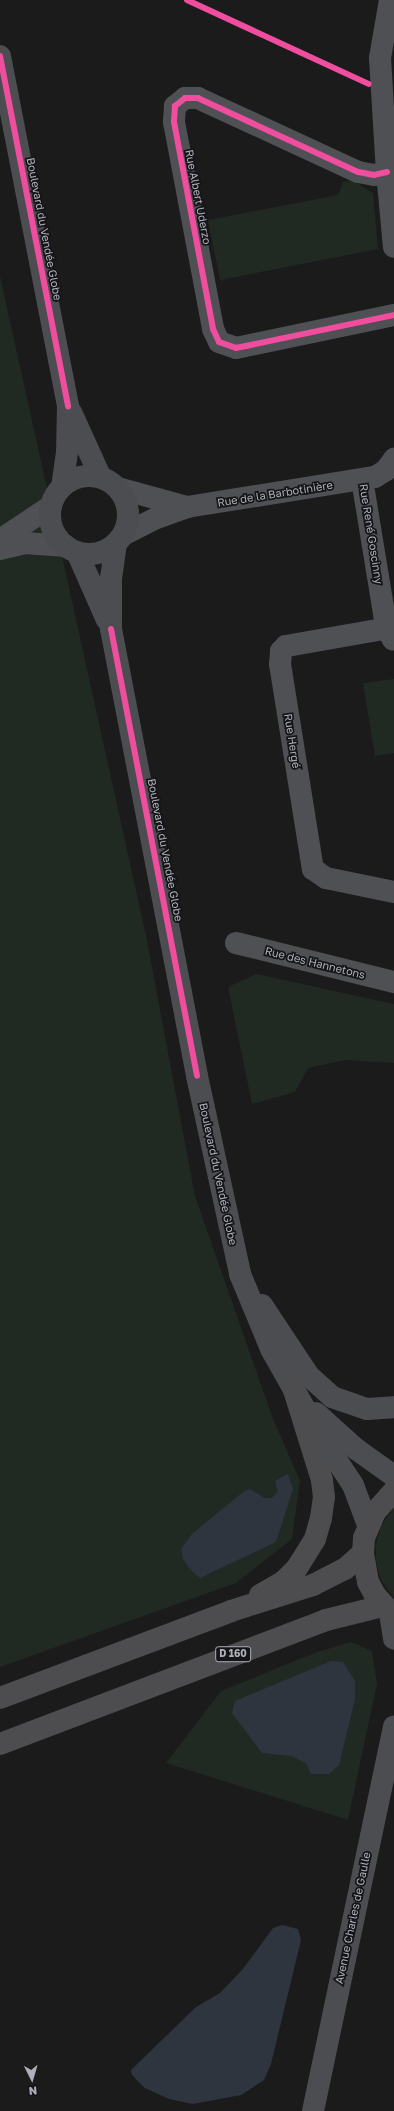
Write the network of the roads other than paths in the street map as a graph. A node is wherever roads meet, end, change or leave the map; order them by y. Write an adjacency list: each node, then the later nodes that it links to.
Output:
1 (390, 0): 3 (street)
2 (0, 56): 6 (main road, Boulevard du Vendée Globe)
3 (387, 172): 4 (street); 5 (street, Rue Albert Uderzo)
4 (394, 247)
5 (394, 315)
6 (68, 406): 9 (main road, Boulevard du Vendée Globe); 10 (main road, Boulevard du Vendée Globe)
7 (394, 459): 8 (street, Rue René Goscinny)
8 (362, 479): 12 (street, Rue de la Barbotinière); 18 (street, Rue René Goscinny)
9 (110, 483): 10 (main road); 12 (street, Rue de la Barbotinière); 13 (main road)
10 (62, 487): 11 (main road)
11 (51, 506): 14 (street); 16 (main road)
12 (187, 507): 13 (street, Rue de la Barbotinière)
13 (119, 539): 16 (main road); 17 (main road, Boulevard du Vendée Globe)
14 (0, 540)
15 (0, 549): 16 (street)
16 (72, 549): 17 (main road, Boulevard du Vendée Globe)
17 (111, 629): 22 (main road, Boulevard du Vendée Globe)
18 (392, 633): 19 (street, Rue Hergé)
19 (394, 892)
20 (236, 943): 21 (street, Rue des Hannetons)
21 (394, 982)
22 (240, 1274): 23 (main road, Boulevard du Vendée Globe); 24 (main road)
23 (298, 1393): 25 (main road, Boulevard du Vendée Globe); 27 (main road, Boulevard du Vendée Globe); 29 (highway)
24 (394, 1408)
25 (394, 1476)
26 (394, 1491): 27 (highway)
27 (368, 1525): 28 (highway)
28 (363, 1552): 29 (highway); 30 (highway)
29 (231, 1611): 32 (highway)
30 (389, 1612): 31 (main road); 34 (highway, D 160)
31 (394, 1640)
32 (0, 1698)
33 (394, 1726): 35 (main road, Avenue Charles de Gaulle)
34 (0, 1744)
35 (386, 1794): 36 (main road, Avenue Charles de Gaulle)
36 (313, 2111)

